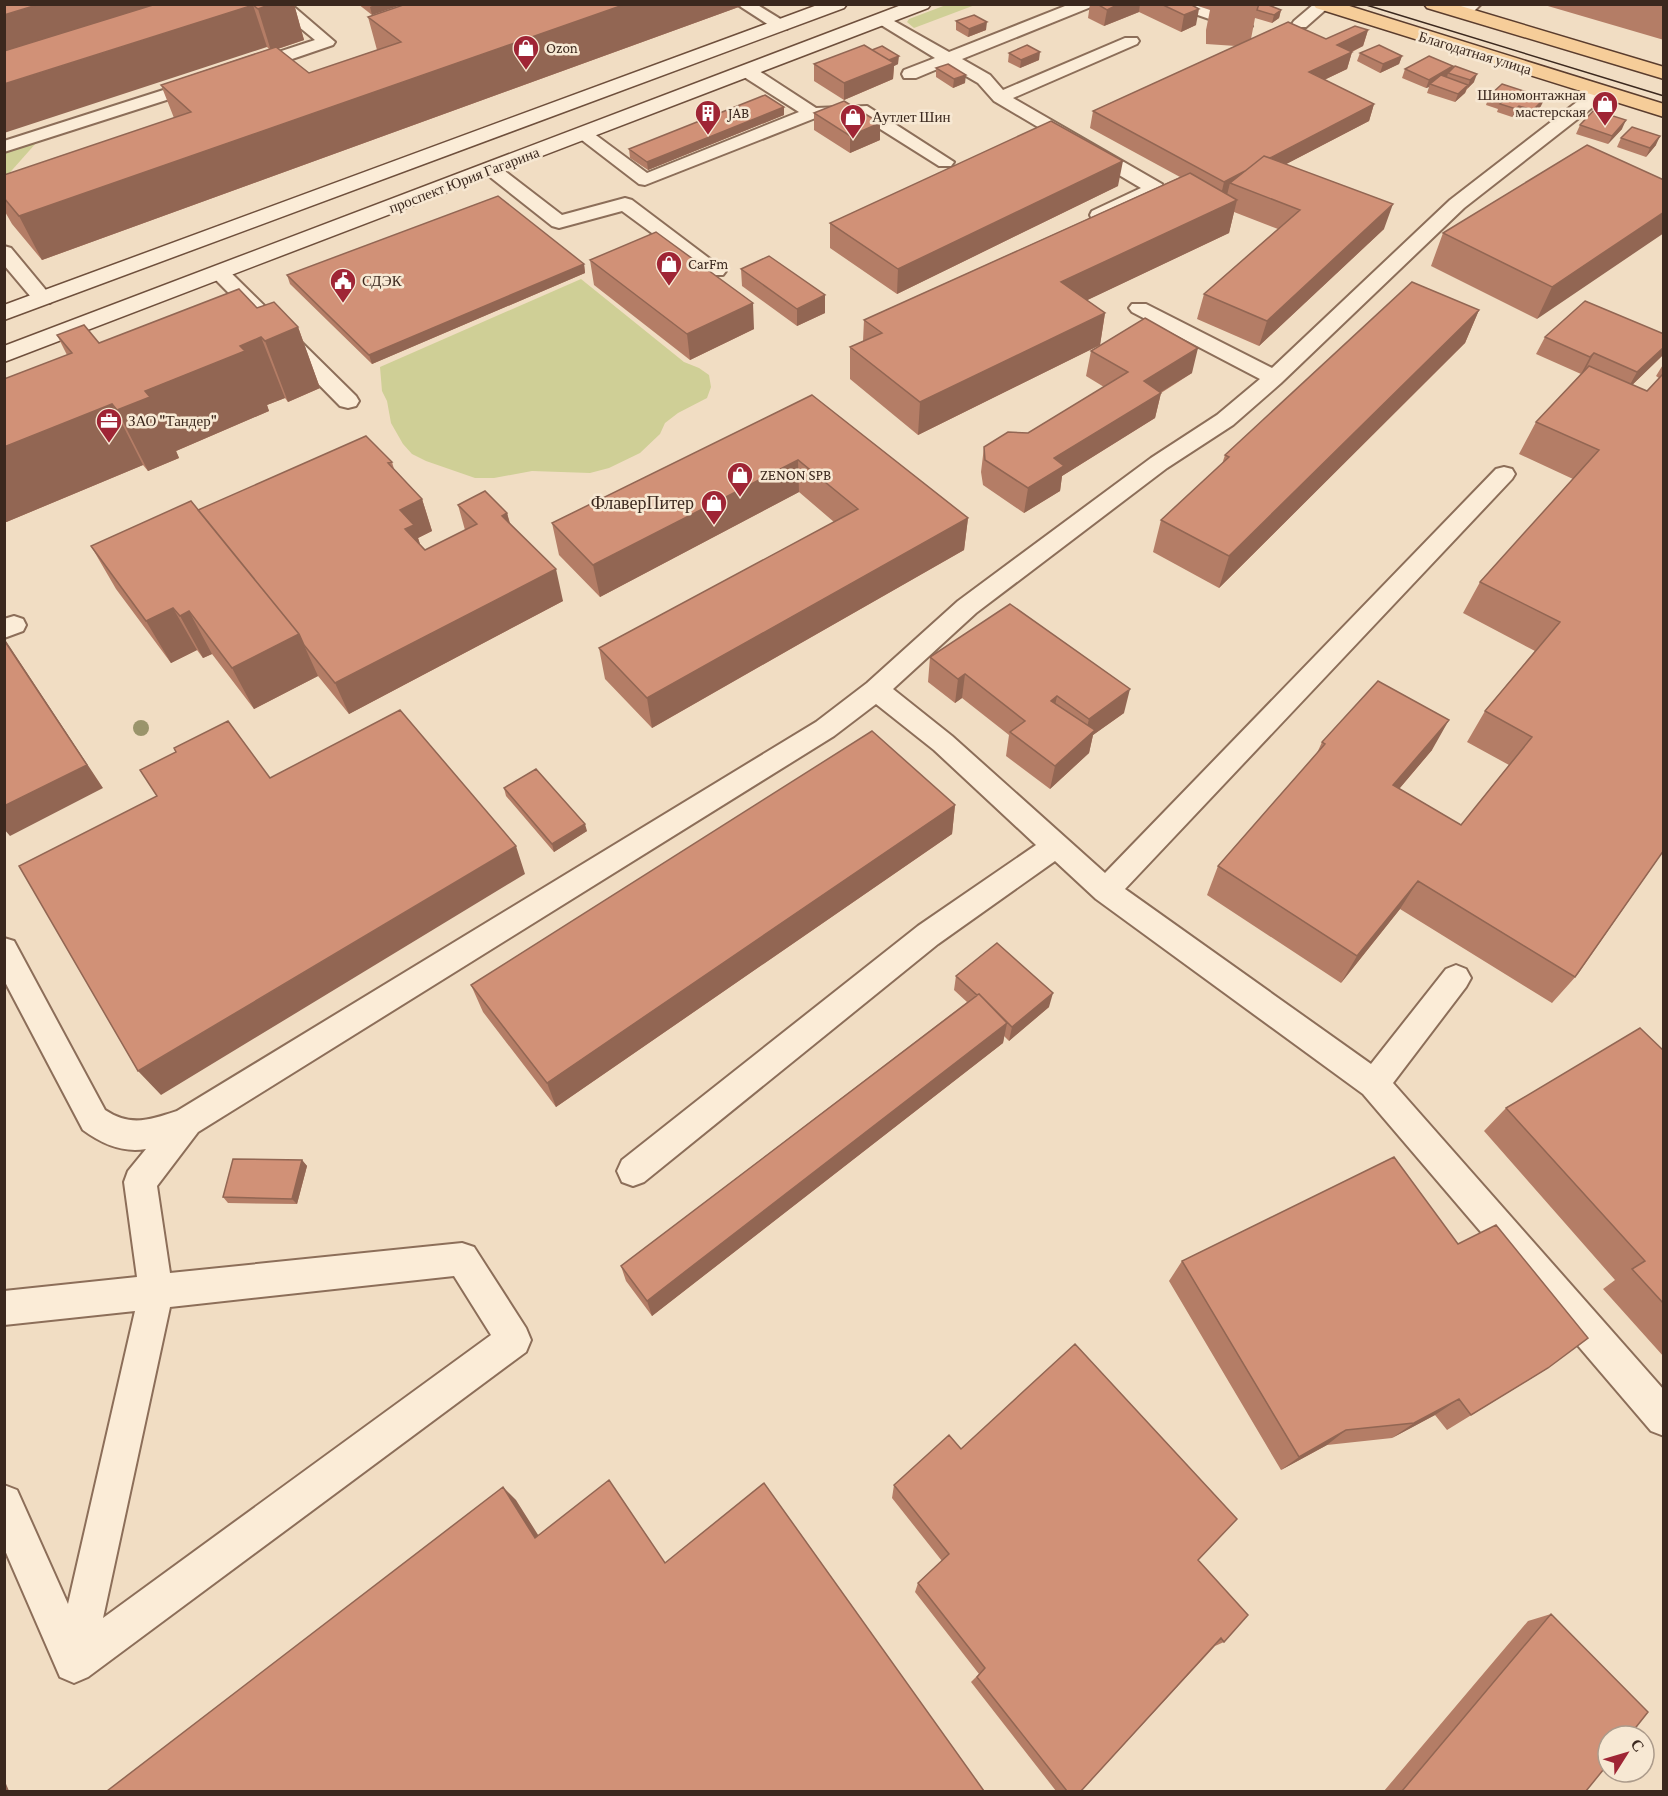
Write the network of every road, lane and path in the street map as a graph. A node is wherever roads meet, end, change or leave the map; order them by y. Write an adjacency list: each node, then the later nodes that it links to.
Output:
1 (838, 4): 12 (main road, проспект Юрия Гагарина)
2 (922, 4): 10 (main road, проспект Юрия Гагарина)
3 (1085, 4): 15 (lane)
4 (1181, 4): 13 (lane)
5 (1433, 4): 9 (main road, Благодатная улица)
6 (746, 5): 12 (lane)
7 (1322, 5): 11 (lane); 21 (main road, Благодатная улица)
8 (270, 6): 16 (lane)
9 (1468, 9): 18 (main road, Благодатная улица)
10 (881, 20): 15 (lane); 17 (main road, проспект Юрия Гагарина)
11 (1300, 24)
12 (781, 26): 33 (main road, проспект Юрия Гагарина)
13 (1248, 27)
14 (1131, 41): 22 (lane)
15 (949, 59): 19 (lane); 22 (lane)
16 (238, 71)
17 (747, 72): 24 (lane); 25 (main road, проспект Юрия Гагарина)
18 (1664, 73)
19 (910, 74)
20 (216, 78): 26 (lane)
21 (1601, 92): 23 (main road, Благодатная улица); 39 (lane)
22 (1000, 97): 29 (lane)
23 (1664, 111)
24 (812, 113): 25 (lane); 27 (lane)
25 (583, 134): 28 (main road, проспект Юрия Гагарина)
26 (4, 147)
27 (945, 162)
28 (491, 169): 31 (lane); 32 (main road, проспект Юрия Гагарина)
29 (1082, 223)
30 (4, 252): 33 (lane)
31 (716, 271)
32 (220, 273): 35 (lane); 38 (main road, проспект Юрия Гагарина)
33 (43, 299): 36 (main road, проспект Юрия Гагарина)
34 (1139, 308): 39 (lane)
35 (257, 310): 37 (lane); 40 (lane)
36 (4, 314)
37 (235, 319)
38 (4, 355)
39 (1274, 378): 42 (lane)
40 (348, 401)
41 (1504, 474): 44 (lane)
42 (876, 690): 43 (lane); 48 (lane)
43 (1057, 845): 44 (lane); 49 (lane)
44 (1106, 891): 47 (lane)
45 (4, 950): 48 (lane)
46 (1456, 978): 47 (lane)
47 (1374, 1084): 52 (lane)
48 (187, 1122): 50 (lane)
49 (633, 1171)
50 (156, 1293): 51 (lane); 54 (lane); 54 (lane)
51 (4, 1308)
52 (1664, 1418)
53 (4, 1503): 54 (lane)
54 (74, 1663)

